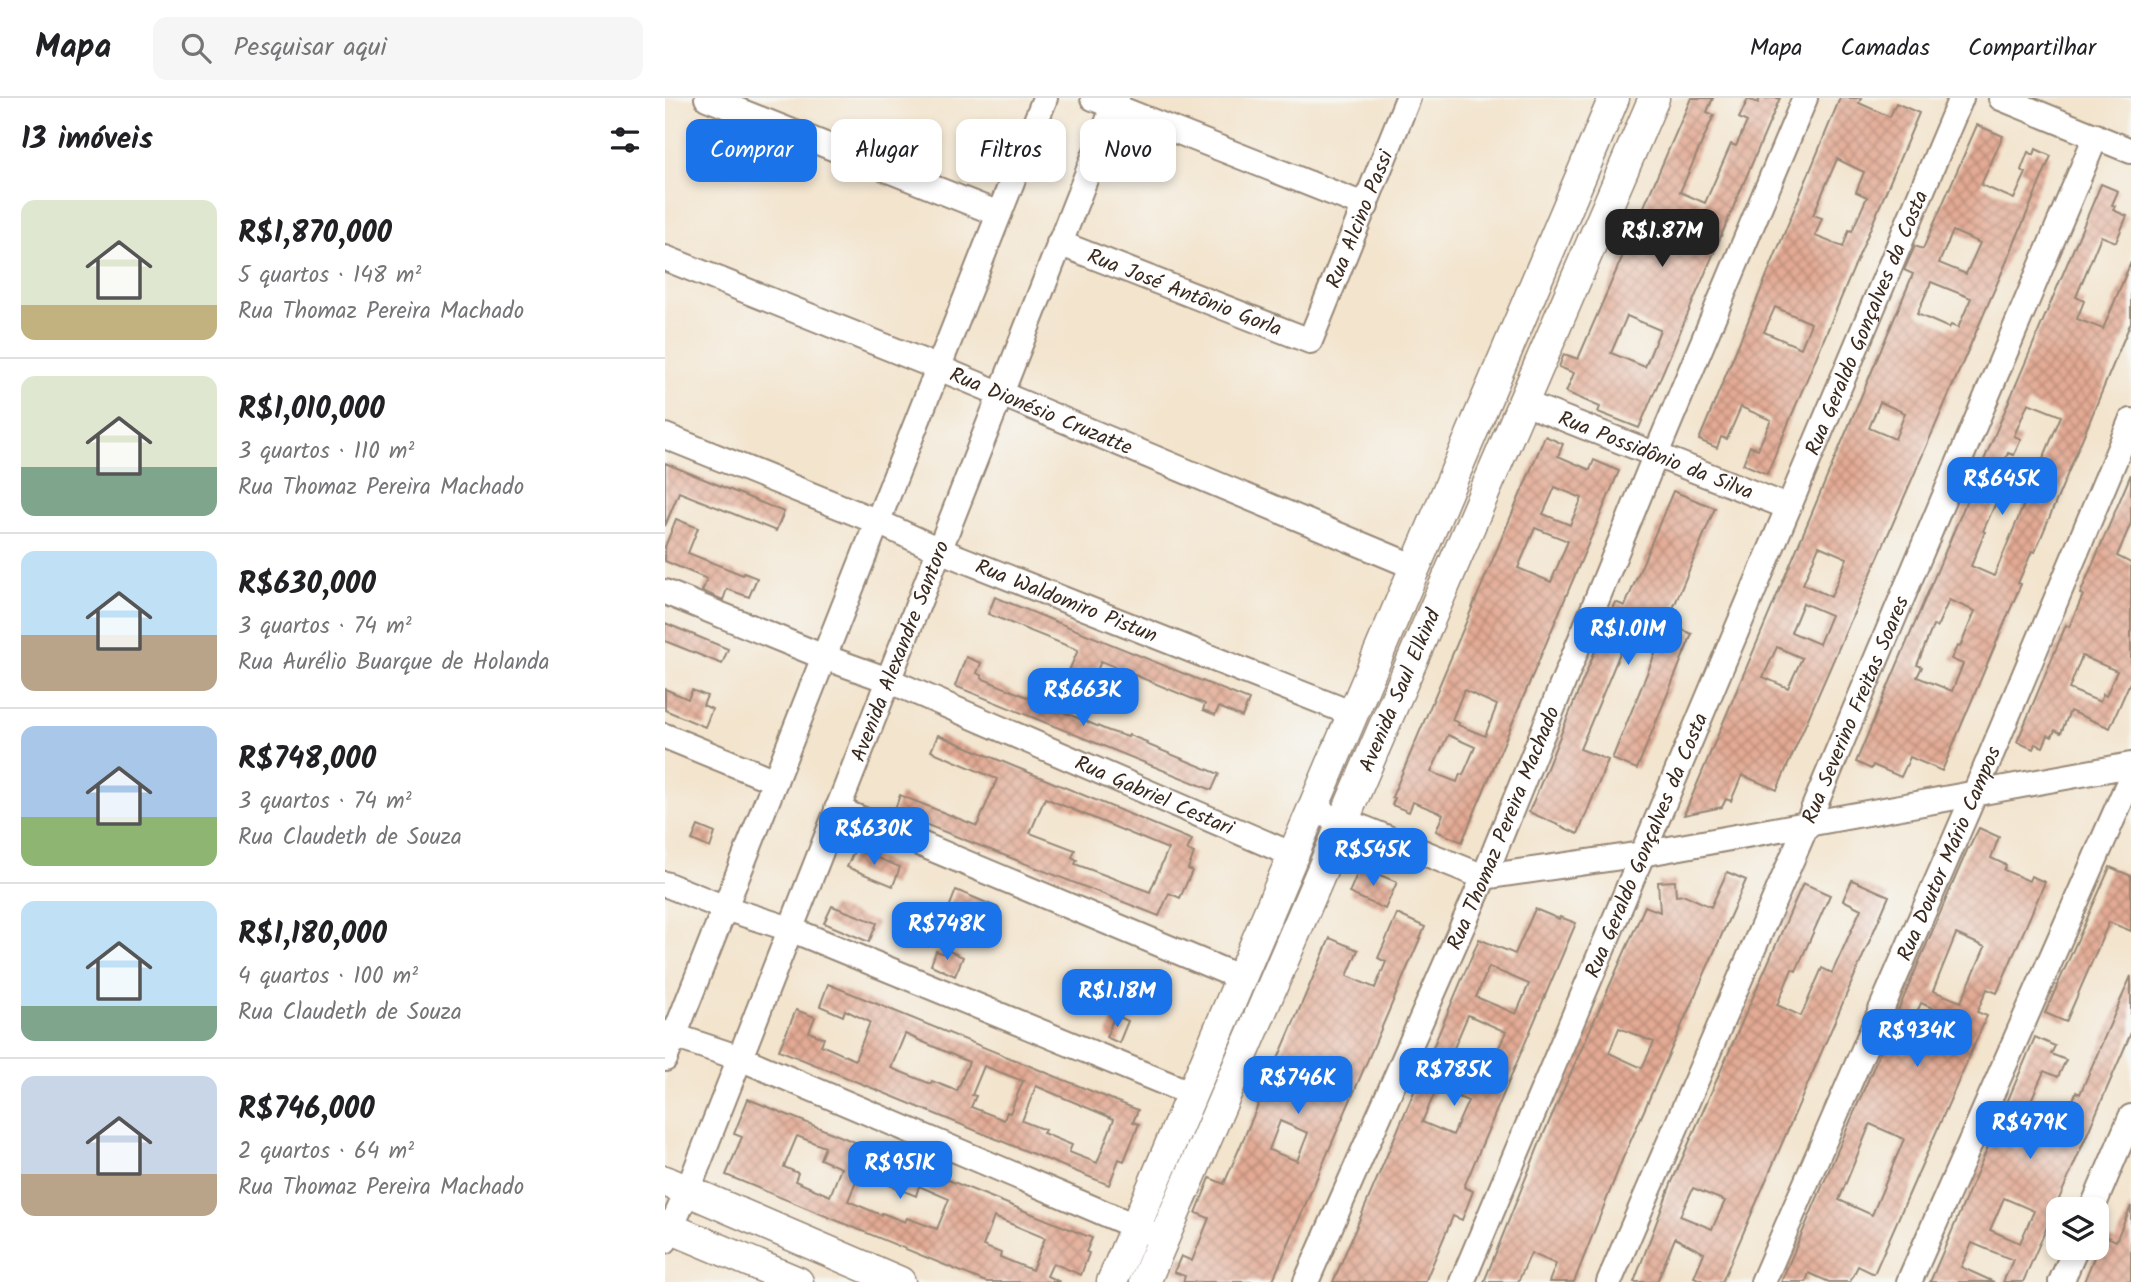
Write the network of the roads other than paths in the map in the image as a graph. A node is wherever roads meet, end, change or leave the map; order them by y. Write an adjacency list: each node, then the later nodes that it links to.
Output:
1 (707, 98): 13 (street)
2 (1045, 98): 13 (street)
3 (1408, 98): 12 (street, Rua Alcino Passi)
4 (1613, 98): 24 (main road, Avenida Saul Elkind)
5 (1654, 98): 19 (main road, Avenida Saul Elkind)
6 (1805, 98): 22 (street, Rua Thomaz Pereira Machado)
7 (1961, 98): 23 (street, Rua Geraldo Gonçalves da Costa)
8 (2001, 98): 10 (street)
9 (1108, 101): 12 (street); 14 (street, Avenida Alexandre Santoro)
10 (2096, 136): 11 (street); 41 (street, Rua Severino Freitas Soares)
11 (2131, 151)
12 (1366, 206): 16 (street, Rua Alcino Passi)
13 (999, 214): 17 (street)
14 (1059, 243): 16 (street, Rua José Antônio Gorla); 18 (street, Avenida Alexandre Santoro)
15 (665, 258): 17 (street, Rua Dionésio Cruzatte)
16 (1310, 341)
17 (939, 368): 18 (street, Rua Dionésio Cruzatte); 25 (street)
18 (1000, 394): 27 (street, Avenida Alexandre Santoro); 28 (street, Rua Dionésio Cruzatte)
19 (1522, 402): 22 (street, Rua Possidônio da Silva); 26 (main road, Avenida Saul Elkind)
20 (2131, 421): 37 (street, Rua Doutor Mário Campos)
21 (665, 436): 25 (street, Rua Waldomiro Pistun)
22 (1656, 454): 23 (street, Rua Possidônio da Silva); 44 (street, Rua Thomaz Pereira Machado)
23 (1788, 507): 42 (street, Rua Geraldo Gonçalves da Costa)
24 (1437, 513): 26 (main road); 28 (main road, Avenida Saul Elkind)
25 (878, 522): 27 (street, Rua Waldomiro Pistun); 30 (street)
26 (1468, 529): 40 (main road, Avenida Saul Elkind)
27 (939, 550): 31 (street, Avenida Alexandre Santoro); 32 (street, Rua Waldomiro Pistun)
28 (1415, 567): 32 (main road, Avenida Saul Elkind)
29 (665, 592): 30 (street, Rua Gabriel Cestari)
30 (824, 657): 31 (street, Rua Gabriel Cestari); 36 (street)
31 (888, 680): 38 (street, Avenida Alexandre Santoro); 43 (street, Rua Gabriel Cestari)
32 (1353, 714): 39 (main road, Avenida Saul Elkind)
33 (665, 736): 36 (street)
34 (2131, 765): 37 (street)
35 (2131, 777): 67 (street)
36 (775, 781): 46 (street)
37 (1975, 793): 41 (street); 66 (street, Rua Doutor Mário Campos)
38 (837, 810): 47 (street, Avenida Alexandre Santoro); 48 (street)
39 (1312, 811): 40 (street); 43 (main road, Avenida Saul Elkind)
40 (1343, 820): 44 (street); 57 (main road, Avenida Saul Elkind)
41 (1807, 824): 42 (street); 65 (street, Rua Severino Freitas Soares)
42 (1642, 854): 44 (street); 64 (street, Rua Geraldo Gonçalves da Costa)
43 (1293, 855): 48 (main road, Avenida Saul Elkind)
44 (1484, 877): 63 (street, Rua Thomaz Pereira Machado)
45 (665, 884): 46 (street)
46 (725, 908): 47 (street); 49 (street)
47 (790, 929): 50 (street, Avenida Alexandre Santoro); 51 (street)
48 (1241, 978): 51 (main road, Avenida Saul Elkind)
49 (668, 1043): 50 (street)
50 (740, 1058): 53 (street, Avenida Alexandre Santoro); 55 (street)
51 (1192, 1094): 55 (main road, Avenida Saul Elkind)
52 (2131, 1117): 54 (street)
53 (676, 1185): 56 (street, Avenida Alexandre Santoro); 60 (main road)
54 (2097, 1197)
55 (1136, 1227): 57 (street); 61 (main road, Avenida Saul Elkind)
56 (667, 1231): 59 (main road)
57 (1163, 1239): 62 (main road, Avenida Saul Elkind)
58 (2070, 1260): 68 (street)
59 (798, 1282)
60 (900, 1282)
61 (1112, 1282)
62 (1145, 1282)
63 (1306, 1282)
64 (1462, 1282)
65 (1609, 1282)
66 (1763, 1282)
67 (1909, 1282)
68 (2061, 1282)

